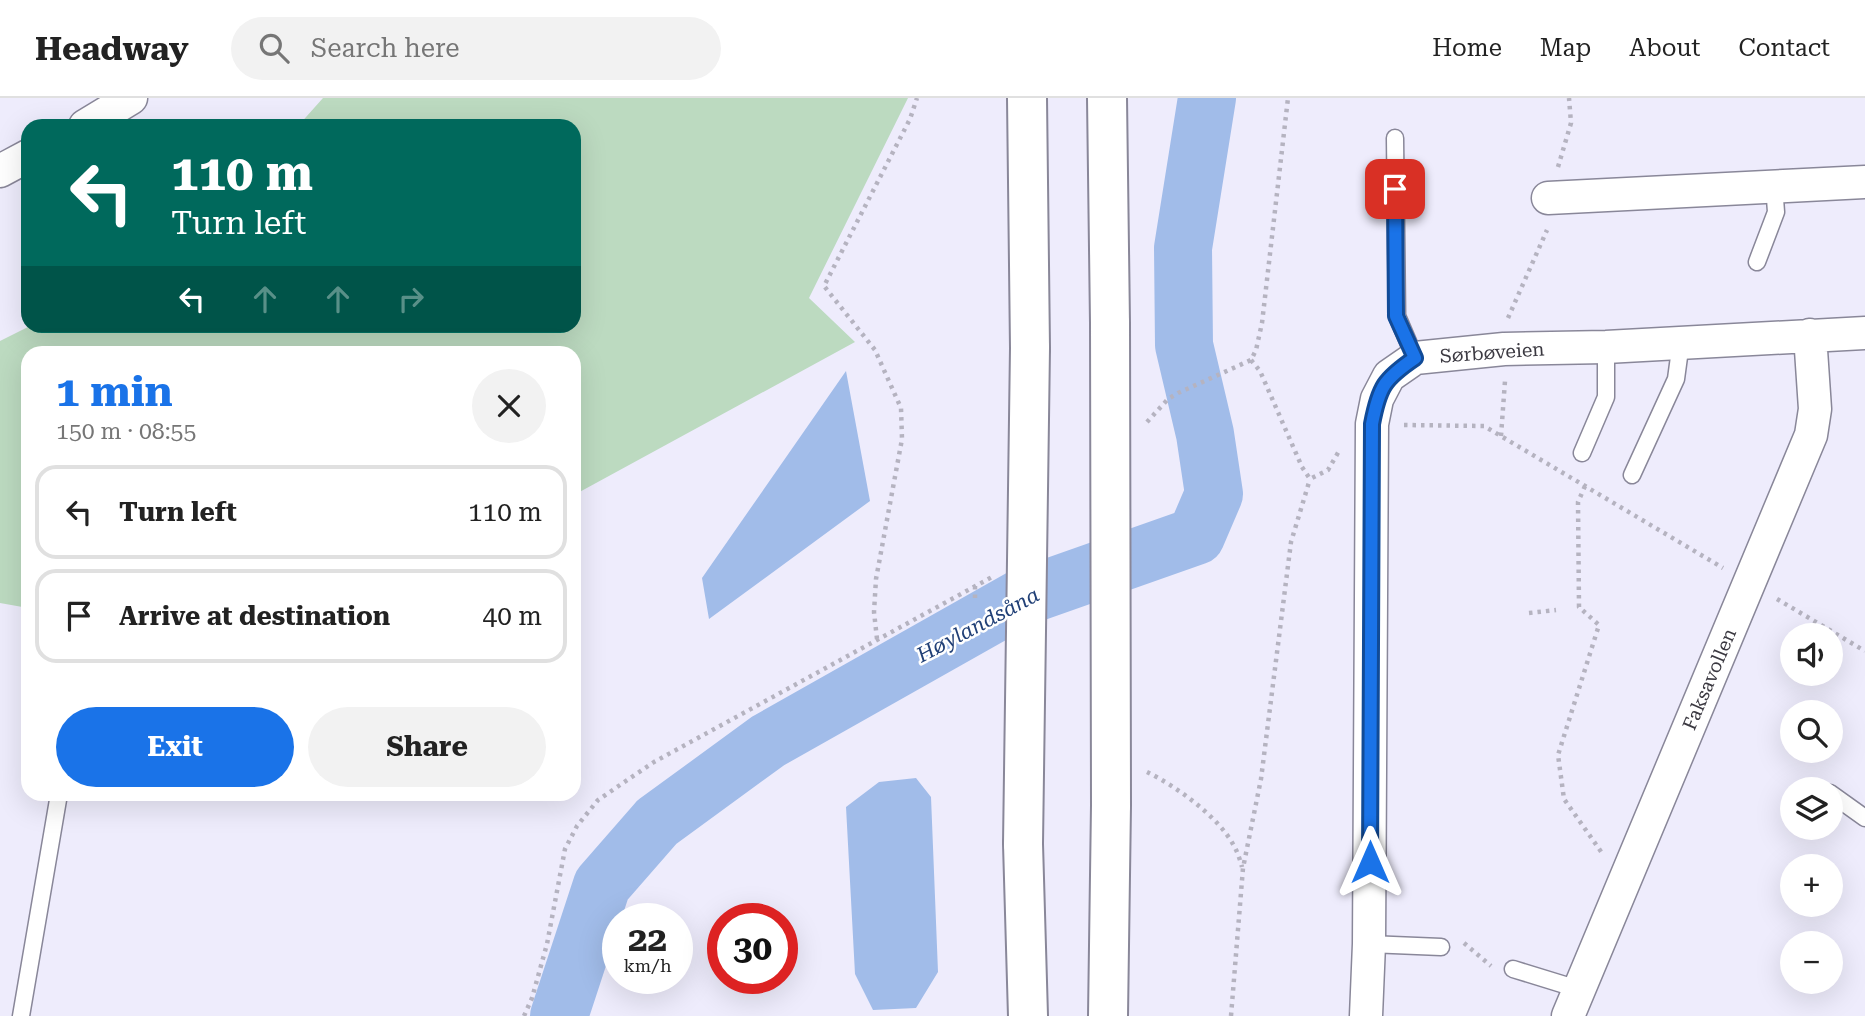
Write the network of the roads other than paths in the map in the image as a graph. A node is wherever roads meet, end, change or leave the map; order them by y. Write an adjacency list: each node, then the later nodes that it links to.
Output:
1 (131, 98): 4 (street)
2 (1027, 98): 27 (highway, bridge)
3 (1107, 98): 28 (highway, bridge)
4 (96, 119)
5 (1395, 138): 16 (lane)
6 (21, 160): 7 (street)
7 (0, 170)
8 (1865, 182): 9 (street)
9 (1774, 186): 10 (street); 11 (lane)
10 (1548, 198)
11 (1757, 262)
12 (1865, 333): 13 (street, Sørbøveien)
13 (1811, 335): 14 (street, Sørbøveien); 25 (street, Faksavollen)
14 (1681, 342): 15 (street, Sørbøveien); 18 (lane)
15 (1606, 347): 16 (street, Sørbøveien); 17 (lane)
16 (1415, 358): 22 (street, Sørbøveien)
17 (1582, 453)
18 (1632, 475)
19 (58, 801): 26 (lane)
20 (1843, 802): 21 (lane)
21 (1865, 818)
22 (1369, 944): 23 (lane); 29 (street, Sørbøveien)
23 (1441, 947)
24 (1513, 969): 25 (lane)
25 (1573, 1003)
26 (20, 1016)
27 (1028, 1016)
28 (1108, 1016)
29 (1366, 1016)

